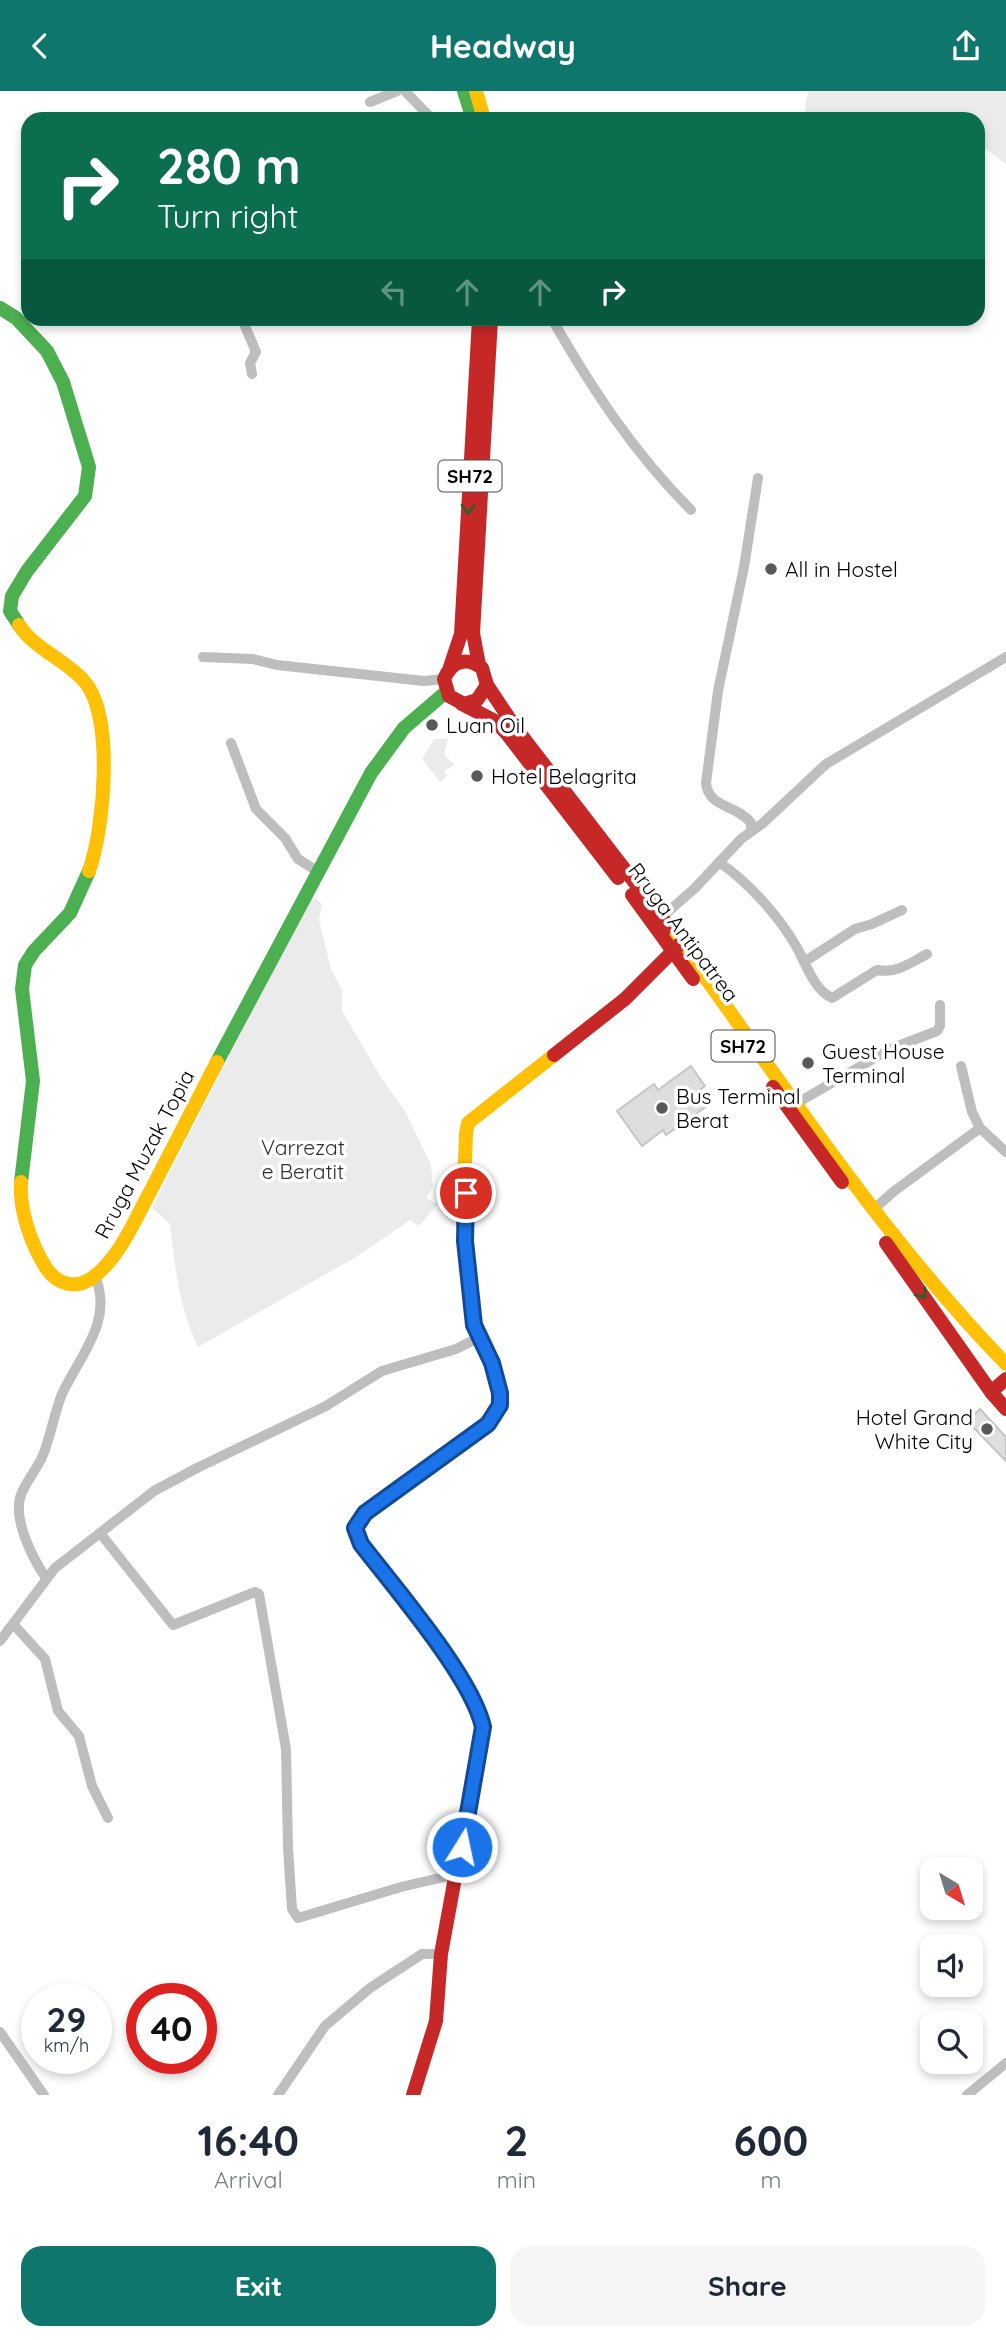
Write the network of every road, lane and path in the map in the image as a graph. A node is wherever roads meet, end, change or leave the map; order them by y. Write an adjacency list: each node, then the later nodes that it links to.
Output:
1 (397, 91): 5 (street)
2 (405, 91): 6 (street)
3 (464, 91): 7 (street)
4 (476, 91): 8 (street)
5 (370, 102)
6 (425, 112)
7 (470, 112)
8 (482, 112)
9 (0, 308): 10 (street)
10 (21, 323)
11 (24, 326): 42 (street)
12 (245, 326): 16 (street)
13 (480, 326): 22 (street, SH72, one-way to 22)
14 (491, 326): 21 (street, Rruga Antipatrea / SH72)
15 (556, 326): 18 (street)
16 (252, 374)
17 (758, 478): 27 (street)
18 (691, 510)
19 (203, 657): 22 (street)
20 (1006, 657): 27 (street)
21 (479, 665): 22 (street); 23 (street, Rruga Antipatrea / SH72)
22 (447, 679): 24 (street, Rruga Antipatrea / SH72); 29 (street, Rruga Muzak Topia)
23 (487, 685): 24 (street); 26 (street, Rruga Antipatrea / SH72)
24 (460, 703): 26 (street, Rruga Antipatrea / SH72)
25 (231, 743): 29 (street)
26 (577, 818): 31 (street, Rruga Antipatrea / SH72); 32 (street, Rruga Antipatrea / SH72)
27 (751, 830): 28 (street)
28 (719, 862): 31 (street); 34 (street)
29 (317, 870): 42 (street, Rruga Muzak Topia)
30 (902, 910): 34 (street)
31 (662, 917): 32 (street, Rruga Antipatrea / SH72)
32 (676, 947): 37 (street, Rruga Antipatrea / SH72); 43 (street)
33 (927, 954): 34 (street)
34 (804, 962)
35 (940, 1005): 37 (street)
36 (961, 1066): 38 (street)
37 (793, 1105): 40 (street, Rruga Antipatrea / SH72); 41 (street, Rruga Antipatrea / SH72)
38 (981, 1128): 39 (street); 40 (street)
39 (1006, 1151)
40 (874, 1209): 41 (street, Rruga Antipatrea / SH72)
41 (899, 1252): 44 (street, Rruga Antipatrea / SH72); 46 (street, Rruga Antipatrea / SH72, one-way to 46)
42 (95, 1276): 49 (street)
43 (478, 1338): 48 (street); 53 (street)
44 (1006, 1364)
45 (1006, 1379): 46 (street)
46 (991, 1392): 47 (street, Rruga Antipatrea / SH72)
47 (1006, 1409)
48 (100, 1533): 49 (street); 53 (street)
49 (46, 1578): 50 (street)
50 (14, 1625): 51 (street); 52 (street)
51 (0, 1641)
52 (108, 1818)
53 (457, 1874): 54 (street)
54 (441, 1954): 58 (street); 59 (street)
55 (0, 2032): 57 (street)
56 (1006, 2063): 60 (street)
57 (44, 2095)
58 (278, 2095)
59 (413, 2095)
60 (967, 2095)

